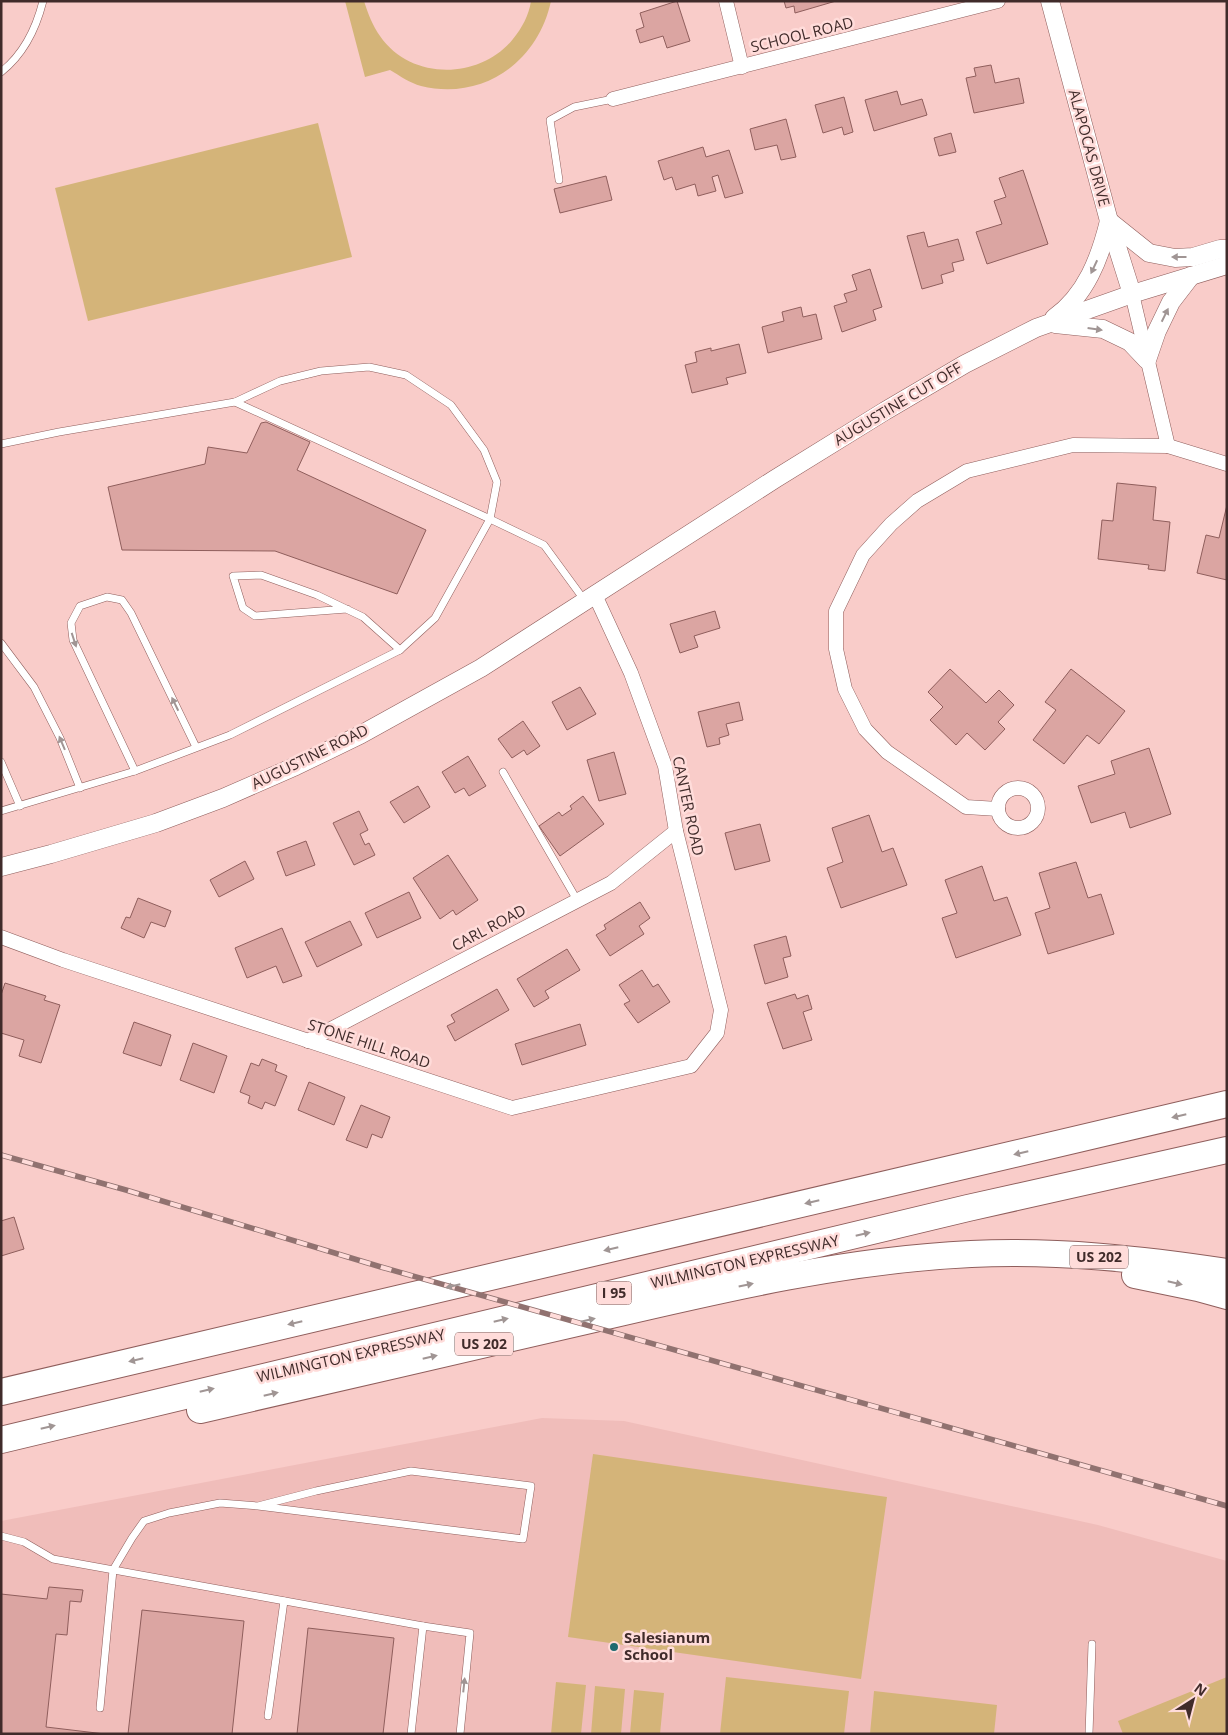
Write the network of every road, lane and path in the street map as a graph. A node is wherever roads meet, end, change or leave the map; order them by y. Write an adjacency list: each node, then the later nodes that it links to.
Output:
1 (43, 1): 6 (lane)
2 (726, 1): 5 (street)
3 (998, 1): 5 (street, SCHOOL ROAD)
4 (1050, 1): 9 (street, ALAPOCAS DRIVE)
5 (742, 68): 7 (street, SCHOOL ROAD)
6 (1, 72)
7 (613, 99): 8 (lane)
8 (560, 180)
9 (1109, 221): 10 (street, one-way to 9); 13 (street, ALAPOCAS DRIVE); 14 (street, one-way to 14)
10 (1227, 249)
11 (1227, 265): 12 (street, AUGUSTINE CUT OFF)
12 (1191, 276): 13 (street, AUGUSTINE CUT OFF); 15 (street, one-way to 12)
13 (1132, 294): 14 (street, AUGUSTINE CUT OFF); 15 (street)
14 (1047, 324): 15 (street, one-way to 15); 21 (street, AUGUSTINE CUT OFF)
15 (1147, 360): 18 (street)
16 (235, 402): 17 (lane); 20 (lane); 20 (lane)
17 (1, 444)
18 (1168, 446): 19 (street); 31 (street)
19 (1227, 464)
20 (490, 519): 21 (lane); 24 (lane)
21 (590, 598): 33 (street, CANTER ROAD); 34 (street, AUGUSTINE ROAD)
22 (346, 609): 22 (lane); 24 (lane)
23 (1, 644): 29 (lane, one-way to 23)
24 (400, 650): 25 (lane)
25 (196, 748): 27 (lane); 27 (lane, one-way to 27)
26 (1, 762): 30 (lane)
27 (135, 771): 29 (lane)
28 (503, 772): 35 (lane)
29 (80, 788): 30 (lane)
30 (20, 806): 32 (lane)
31 (998, 808)
32 (1, 811)
33 (676, 831): 35 (street, CARL ROAD); 37 (street, CANTER ROAD)
34 (1, 867)
35 (578, 900): 38 (street, CARL ROAD)
36 (1, 937): 38 (street, STONE HILL ROAD)
37 (717, 1033): 38 (street, STONE HILL ROAD)
38 (308, 1041)
39 (1227, 1104): 44 (highway, one-way to 44)
40 (1227, 1150): 45 (highway, WILMINGTON EXPRESSWAY / I 95, one-way to 40)
41 (970, 1254): 42 (highway, US 202); 43 (highway, one-way to 43); 46 (highway, US 202, one-way to 41)
42 (1227, 1272)
43 (1227, 1296)
44 (1, 1392)
45 (1, 1440)
46 (1, 1451)
47 (258, 1506): 47 (lane); 49 (lane)
48 (1, 1536): 49 (lane)
49 (113, 1570): 50 (lane); 53 (lane)
50 (284, 1601): 51 (lane); 54 (lane)
51 (423, 1626): 55 (lane); 56 (lane, one-way to 51)
52 (1092, 1644): 57 (lane)
53 (100, 1708)
54 (268, 1716)
55 (410, 1734)
56 (460, 1734)
57 (1089, 1734)

